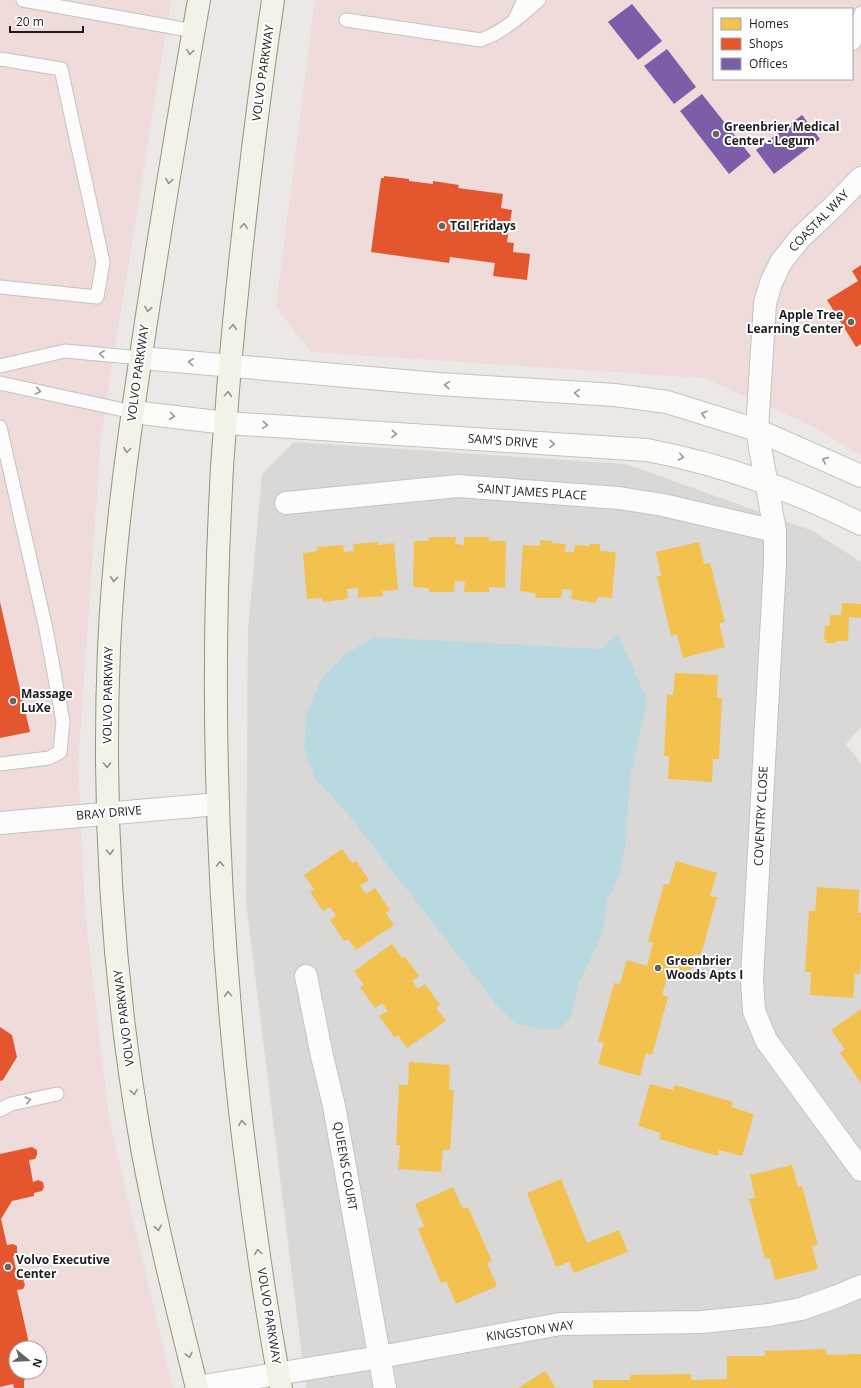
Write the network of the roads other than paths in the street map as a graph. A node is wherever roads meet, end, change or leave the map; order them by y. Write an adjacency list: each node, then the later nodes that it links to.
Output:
1 (23, 0): 9 (lane)
2 (199, 0): 9 (main road, VOLVO PARKWAY)
3 (273, 0): 16 (main road, VOLVO PARKWAY, one-way to 3)
4 (524, 0): 8 (lane)
5 (540, 0): 8 (lane)
6 (861, 13): 10 (lane)
7 (346, 20): 8 (lane)
8 (512, 24)
9 (194, 31): 14 (main road, VOLVO PARKWAY, one-way to 14)
10 (854, 43)
11 (0, 59): 13 (lane)
12 (861, 178): 21 (street, COASTAL WAY)
13 (0, 287)
14 (141, 358): 15 (lane, one-way to 15); 16 (street, one-way to 14); 18 (main road, VOLVO PARKWAY)
15 (0, 366)
16 (230, 366): 19 (main road, VOLVO PARKWAY, one-way to 16); 21 (street, one-way to 16)
17 (0, 383): 18 (lane, one-way to 18)
18 (133, 412): 19 (street, SAM'S DRIVE, one-way to 19); 29 (main road, VOLVO PARKWAY, one-way to 29)
19 (226, 423): 23 (street, SAM'S DRIVE, one-way to 23); 28 (main road, VOLVO PARKWAY)
20 (0, 427): 27 (lane)
21 (757, 430): 22 (street, one-way to 21); 23 (street, COVENTRY CLOSE)
22 (861, 476)
23 (767, 483): 25 (street, SAM'S DRIVE); 26 (street, COVENTRY CLOSE)
24 (286, 503): 26 (street, SAINT JAMES PLACE)
25 (861, 524)
26 (775, 531): 34 (street, COVENTRY CLOSE)
27 (0, 764)
28 (218, 804): 29 (street, BRAY DRIVE); 37 (main road, VOLVO PARKWAY, one-way to 28)
29 (108, 813): 30 (street, BRAY DRIVE); 38 (main road, VOLVO PARKWAY, one-way to 38)
30 (0, 823)
31 (306, 976): 36 (street, QUEENS COURT)
32 (57, 1094): 33 (lane, one-way to 32)
33 (4, 1106)
34 (861, 1170)
35 (861, 1286): 36 (street, KINGSTON WAY)
36 (380, 1357): 37 (street, KINGSTON WAY); 39 (street)
37 (280, 1381): 38 (street, KINGSTON WAY)
38 (197, 1387)
39 (385, 1388)

